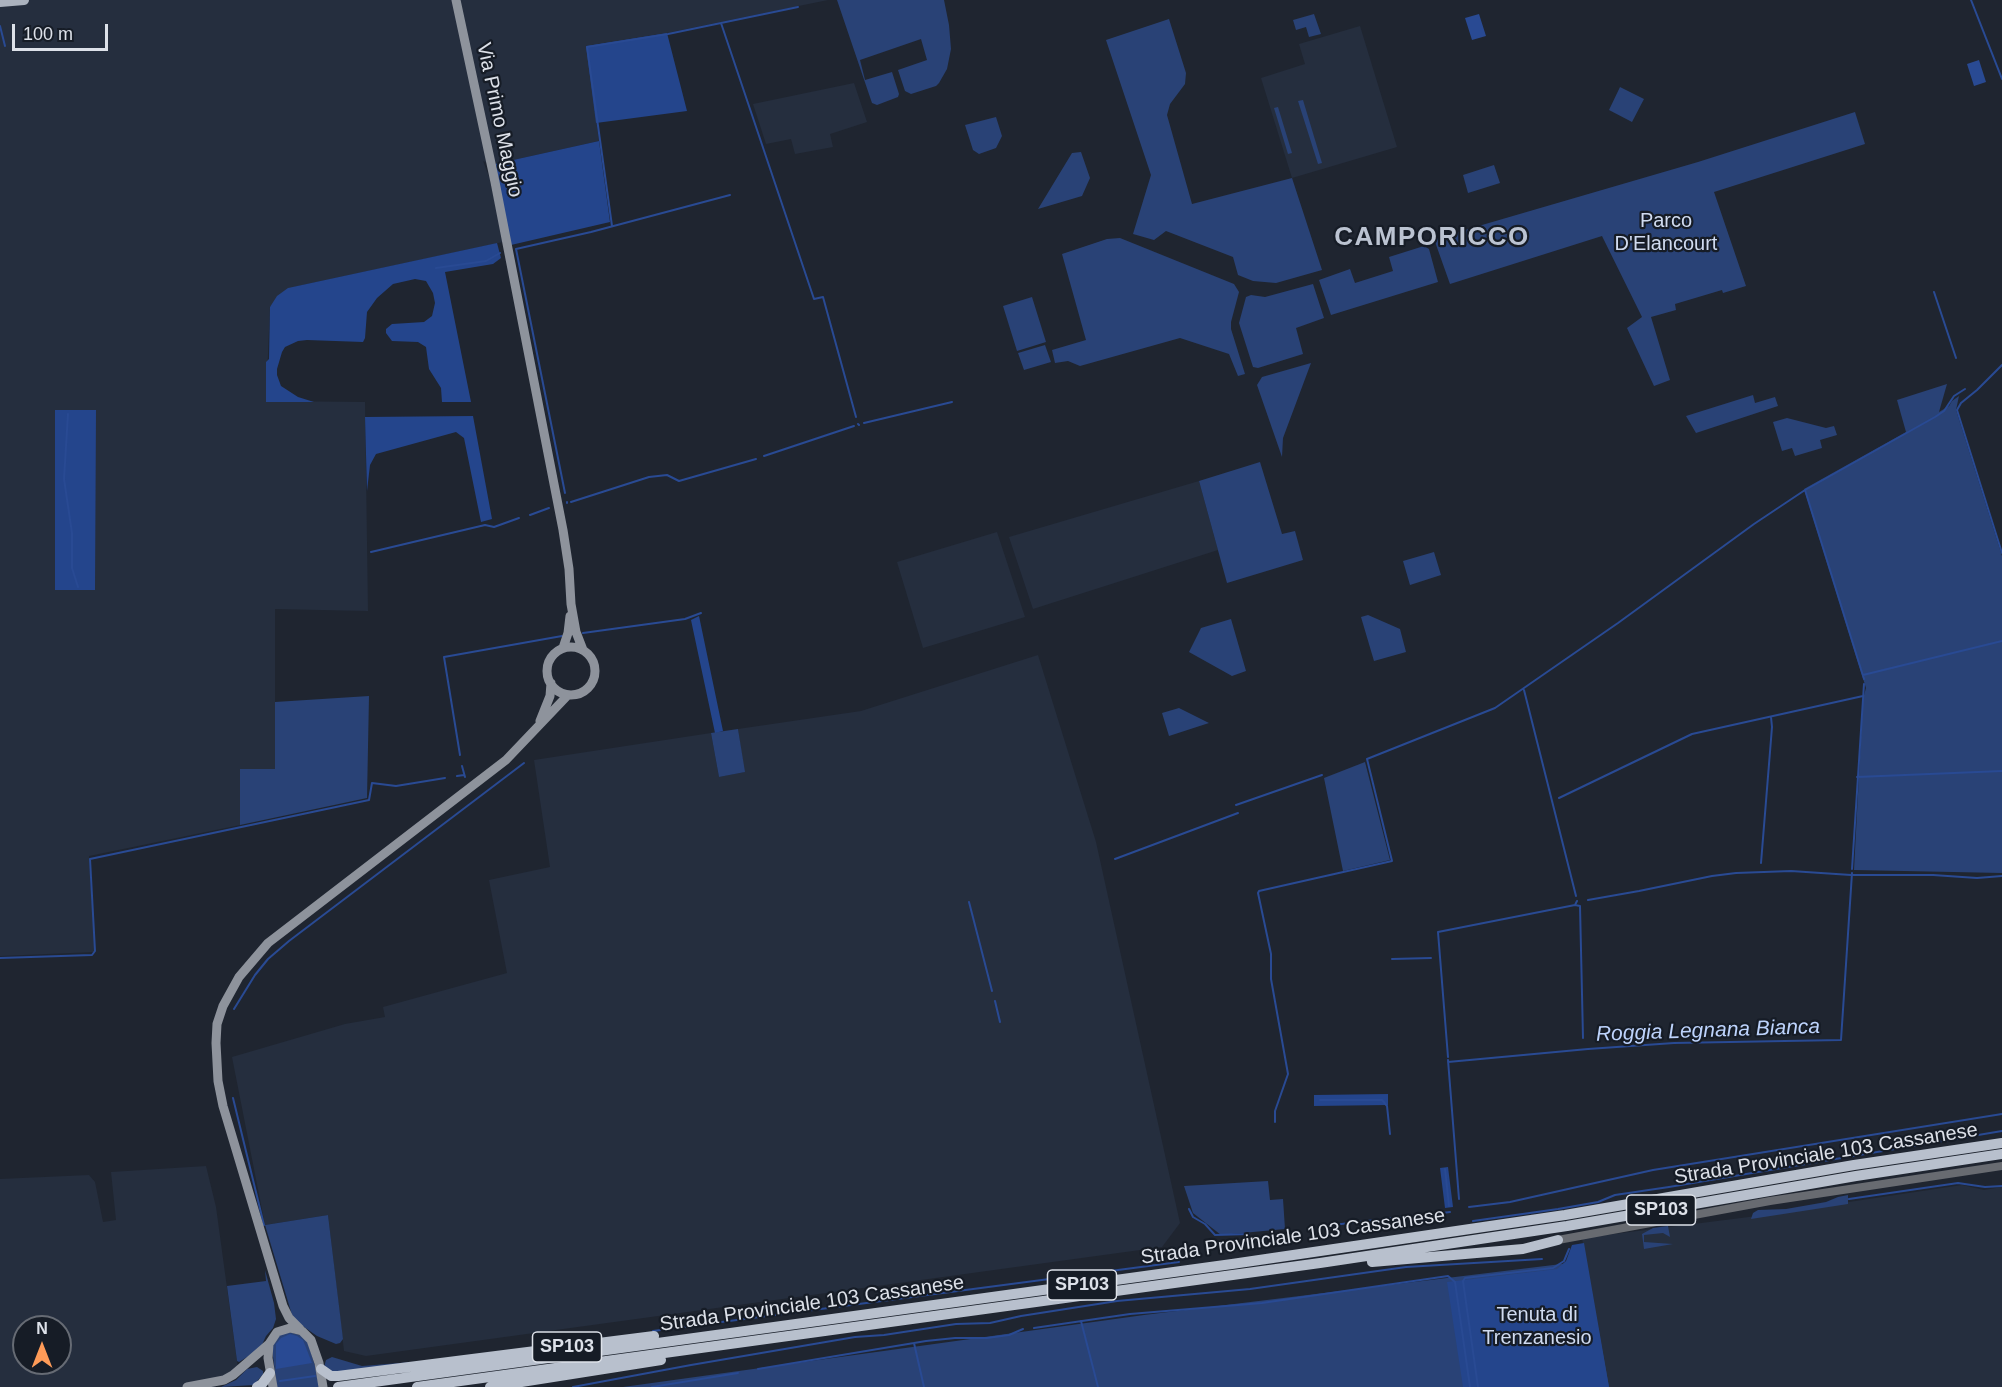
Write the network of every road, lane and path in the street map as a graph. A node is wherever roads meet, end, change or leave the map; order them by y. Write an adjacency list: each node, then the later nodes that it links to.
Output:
1 (24, 0): 3 (main road)
2 (456, 0): 4 (main road, Via Primo Maggio)
3 (0, 2)
4 (572, 604): 5 (main road); 6 (main road)
5 (563, 648): 6 (main road); 7 (main road)
6 (583, 650): 8 (main road)
7 (551, 683): 8 (main road); 9 (main road)
8 (568, 695): 9 (main road)
9 (533, 734): 17 (main road)
10 (2002, 1137): 13 (highway, SP103)
11 (2002, 1143): 13 (highway, Strada Provinciale 103 Cassanese / SP103)
12 (2002, 1154): 16 (highway, Strada Provinciale 103 Cassanese / SP103)
13 (1854, 1165): 18 (highway, Strada Provinciale 103 Cassanese / SP103)
14 (2002, 1166): 15 (street, SP103)
15 (1558, 1240): 16 (highway, SP103)
16 (1320, 1263): 20 (highway, Strada Provinciale 103 Cassanese / SP103)
17 (283, 1306): 19 (main road); 21 (main road)
18 (816, 1321): 23 (highway, SP103); 29 (highway, Strada Provinciale 103 Cassanese / SP103)
19 (300, 1329): 21 (main road); 23 (main road)
20 (836, 1329): 30 (highway, Strada Provinciale 103 Cassanese / SP103); 31 (highway, SP103)
21 (271, 1340): 22 (main road); 24 (main road)
22 (246, 1365): 24 (main road); 25 (main road)
23 (321, 1369): 28 (main road)
24 (270, 1370): 26 (highway); 27 (main road)
25 (187, 1387)
26 (257, 1387)
27 (273, 1387)
28 (323, 1387)
29 (338, 1387)
30 (417, 1387)
31 (490, 1387)

